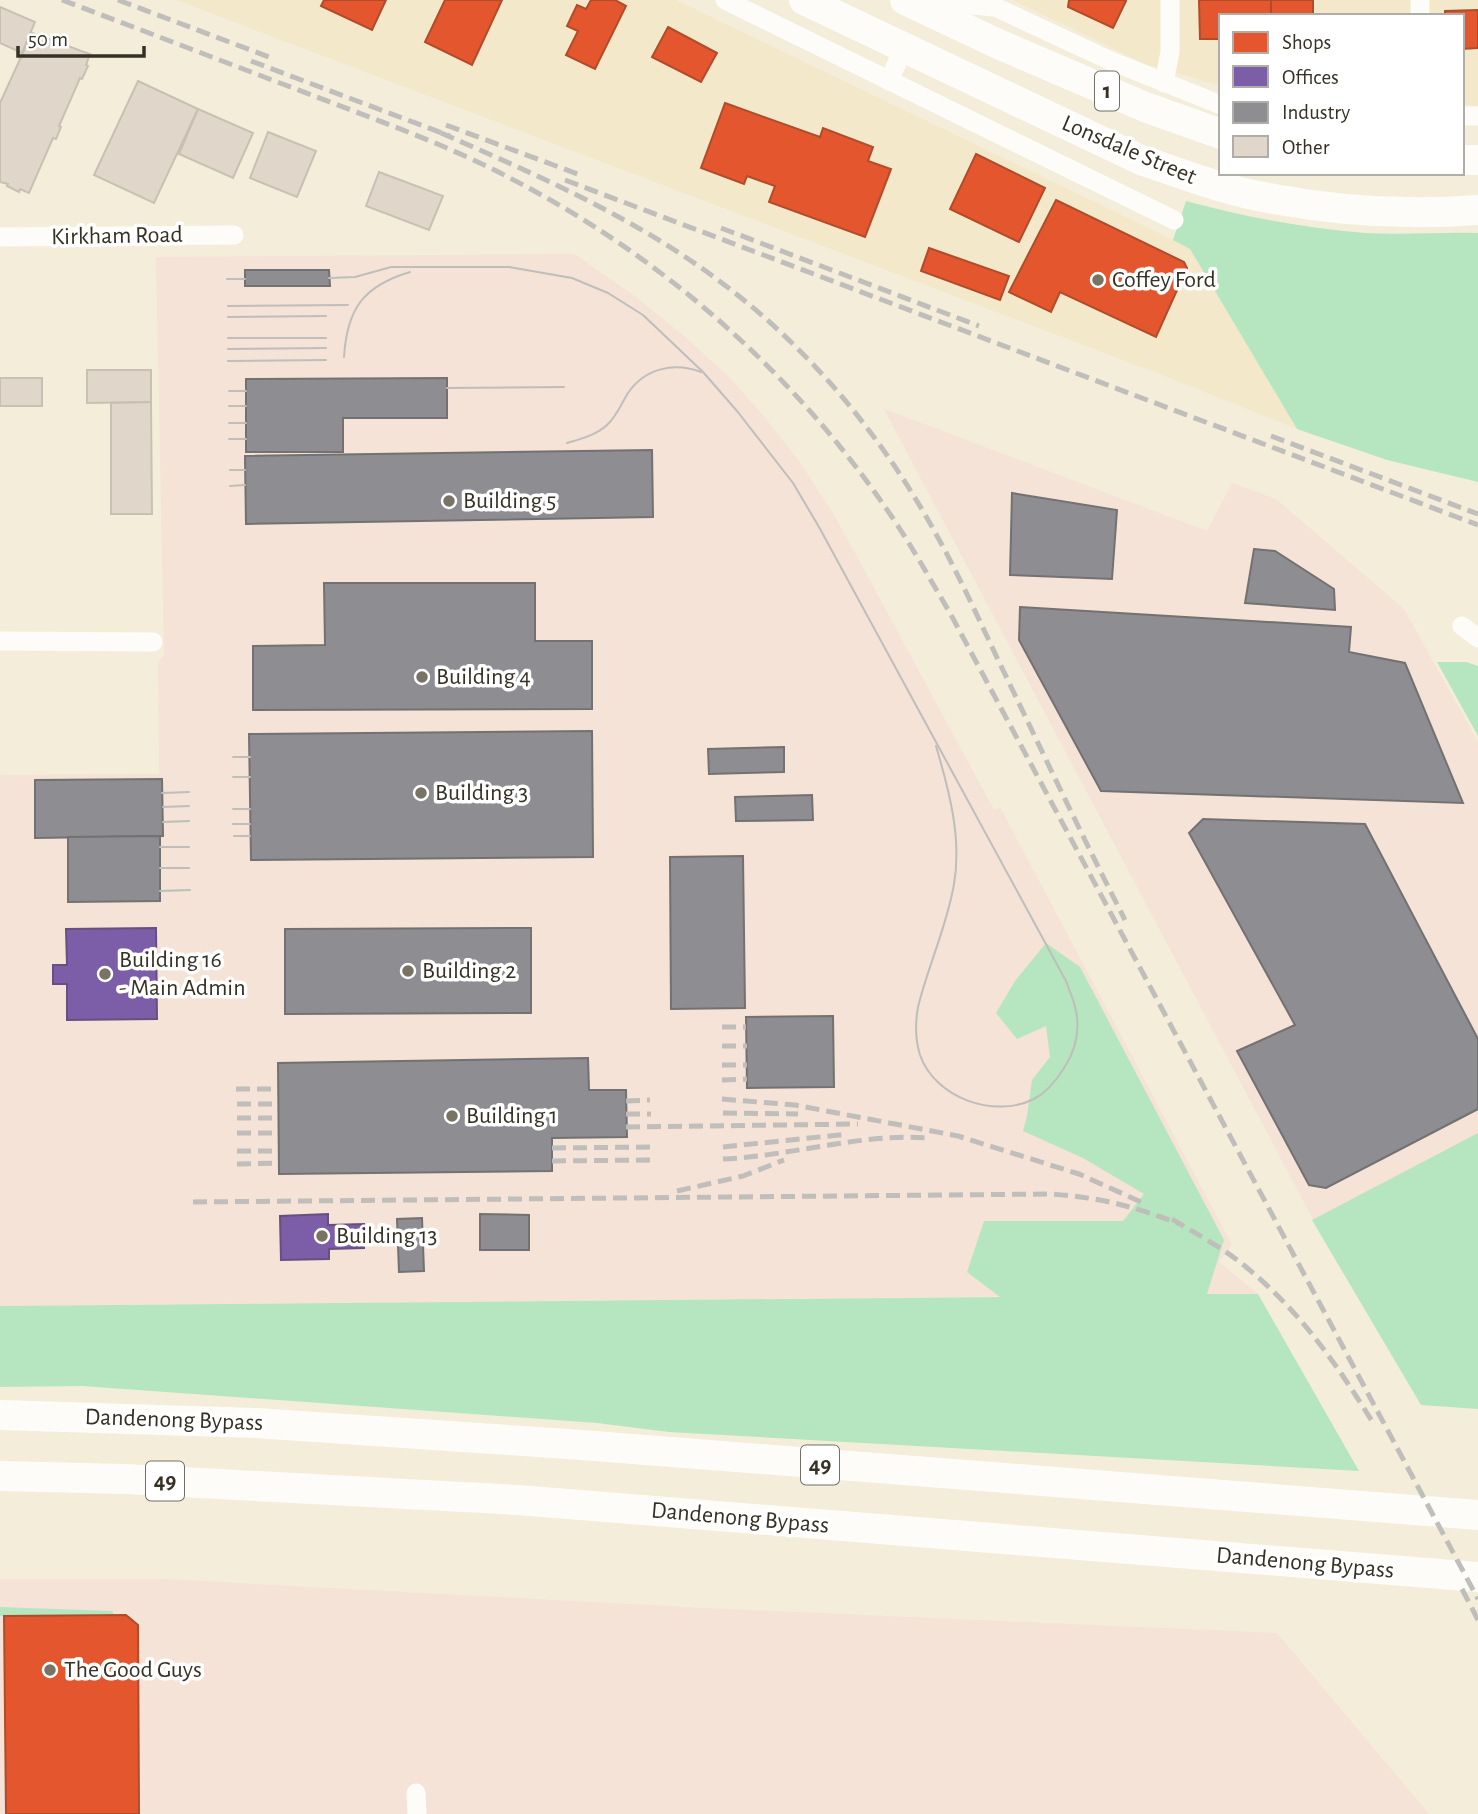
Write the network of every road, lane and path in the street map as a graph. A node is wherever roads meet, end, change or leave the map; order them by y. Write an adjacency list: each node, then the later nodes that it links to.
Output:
1 (725, 0): 6 (street, Lonsdale Street)
2 (804, 0): 5 (highway, Lonsdale Street / 1)
3 (1170, 0): 7 (street)
4 (913, 4): 5 (highway); 7 (street); 9 (highway, Lonsdale Street / 1)
5 (904, 47): 6 (street); 10 (highway, Lonsdale Street / 1)
6 (890, 81): 11 (street, Lonsdale Street)
7 (1164, 83): 8 (street)
8 (1219, 104)
9 (1219, 133)
10 (1478, 210)
11 (1174, 220)
12 (234, 235): 13 (street, Kirkham Road)
13 (0, 237)
14 (0, 641): 15 (street)
15 (153, 642)
16 (0, 1415): 18 (highway, Dandenong Bypass / 49)
17 (0, 1476): 19 (highway, Dandenong Bypass / 49)
18 (1469, 1515)
19 (1478, 1577)
20 (416, 1793): 21 (street)
21 (417, 1814)

